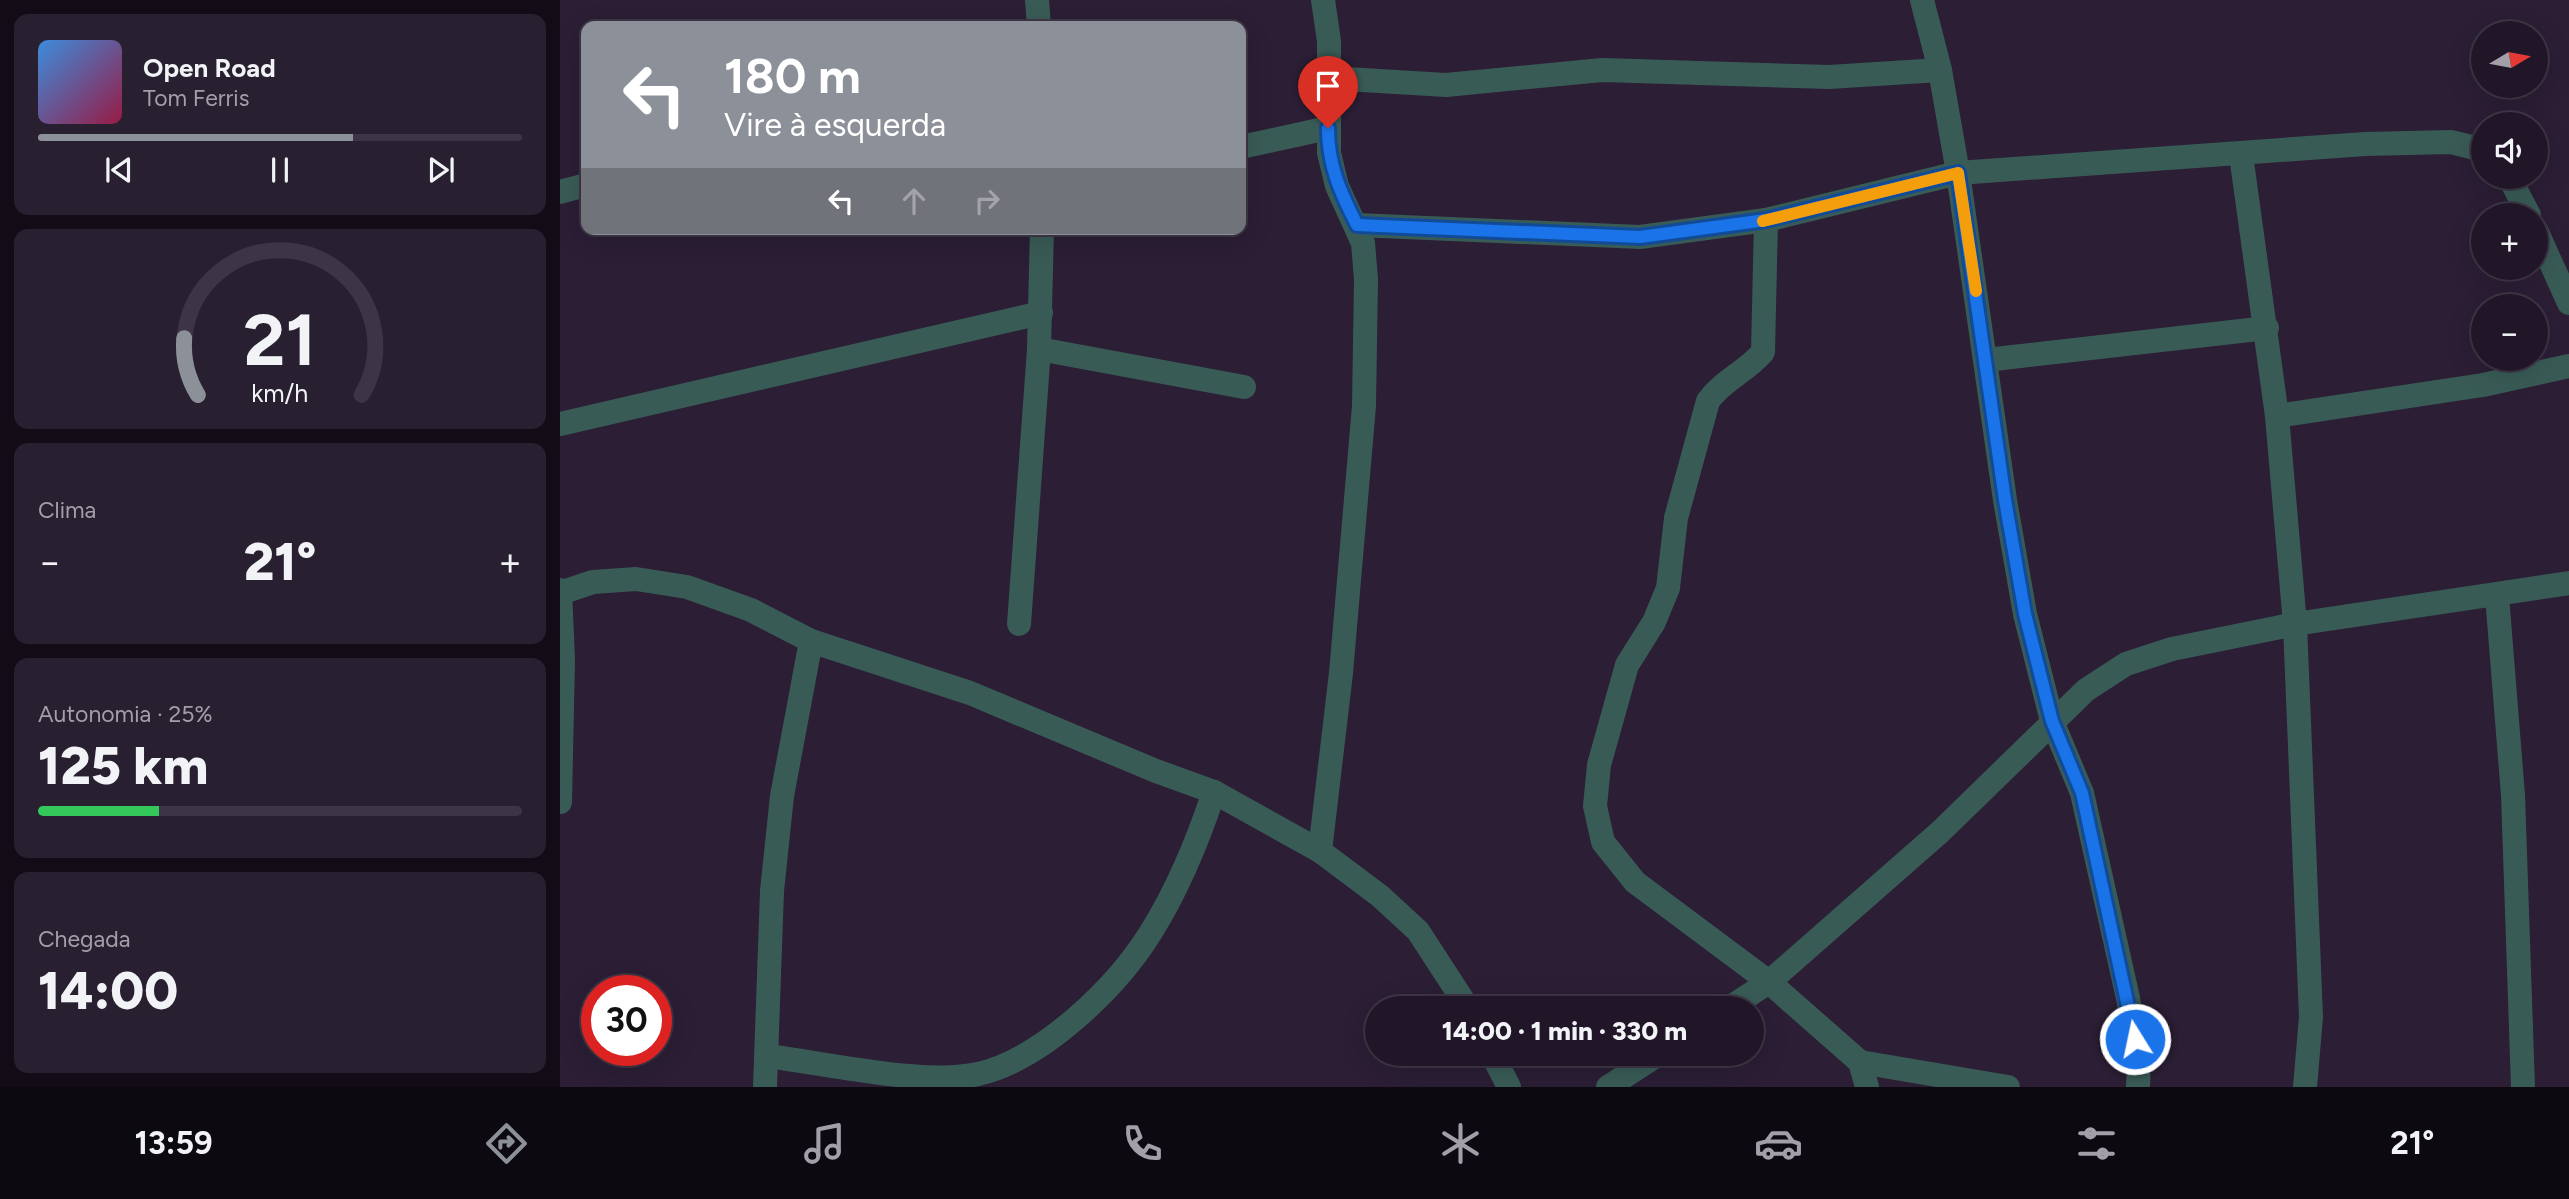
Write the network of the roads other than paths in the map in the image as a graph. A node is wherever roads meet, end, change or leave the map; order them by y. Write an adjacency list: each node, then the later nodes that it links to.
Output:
1 (1037, 0): 4 (street)
2 (1323, 0): 6 (street)
3 (1922, 0): 5 (street)
4 (1039, 21)
5 (1940, 70): 6 (street); 11 (street)
6 (1329, 78): 7 (street)
7 (1328, 128): 8 (street); 15 (street)
8 (1246, 146)
9 (2471, 147): 10 (street)
10 (2241, 155): 11 (street); 20 (street)
11 (1958, 173): 14 (street); 22 (street)
12 (581, 187): 13 (street)
13 (560, 192)
14 (1766, 220): 15 (street); 37 (street)
15 (1357, 225): 36 (street)
16 (1042, 235): 19 (street)
17 (2548, 257): 18 (street)
18 (2569, 303)
19 (1041, 313): 21 (street); 26 (street)
20 (2267, 328): 22 (street); 25 (street)
21 (1039, 349): 24 (street); 30 (street)
22 (1986, 360): 33 (street)
23 (2569, 366): 25 (street)
24 (1244, 387)
25 (2277, 416): 31 (street)
26 (560, 424)
27 (2569, 583): 29 (street)
28 (560, 592): 32 (street); 35 (street)
29 (2497, 596): 31 (street); 51 (street)
30 (1019, 624)
31 (2295, 624): 33 (street); 50 (street)
32 (811, 641): 34 (street); 40 (street)
33 (2052, 721): 37 (street); 49 (street)
34 (1214, 792): 36 (street); 40 (street)
35 (560, 802)
36 (1320, 851): 38 (street)
37 (1769, 982): 39 (street); 41 (street)
38 (1460, 996)
39 (1747, 996)
40 (767, 1056): 44 (street)
41 (1860, 1062): 47 (street); 48 (street)
42 (1498, 1066): 45 (street)
43 (1640, 1066): 46 (street)
44 (765, 1087)
45 (1509, 1087)
46 (1608, 1087)
47 (1867, 1087)
48 (2008, 1087)
49 (2138, 1087)
50 (2305, 1087)
51 (2523, 1087)

